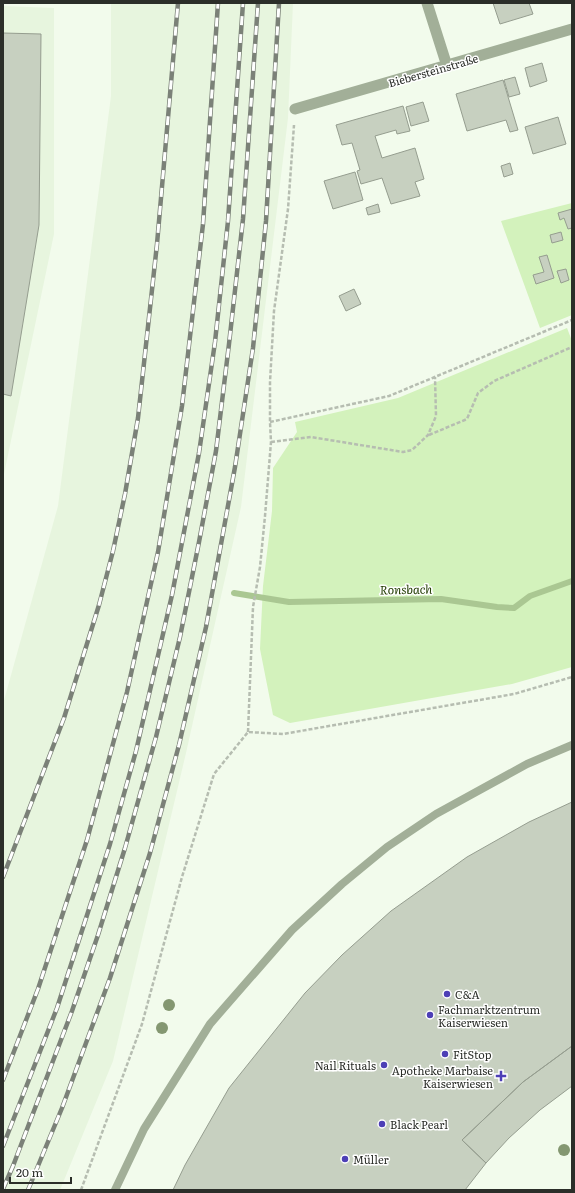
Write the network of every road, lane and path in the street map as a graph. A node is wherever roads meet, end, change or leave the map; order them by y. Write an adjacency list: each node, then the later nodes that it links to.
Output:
1 (427, 3): 3 (street)
2 (572, 30): 3 (street, Biebersteinstraße)
3 (447, 66): 4 (street, Biebersteinstraße)
4 (295, 109): 8 (path)
5 (572, 320): 7 (path)
6 (572, 347): 9 (path)
7 (435, 377): 8 (path); 9 (path)
8 (270, 422): 10 (path)
9 (428, 435): 10 (path)
10 (271, 442): 12 (path)
11 (572, 677): 12 (path)
12 (248, 732): 14 (path)
13 (572, 745): 15 (lane)
14 (81, 1190)
15 (115, 1190)

